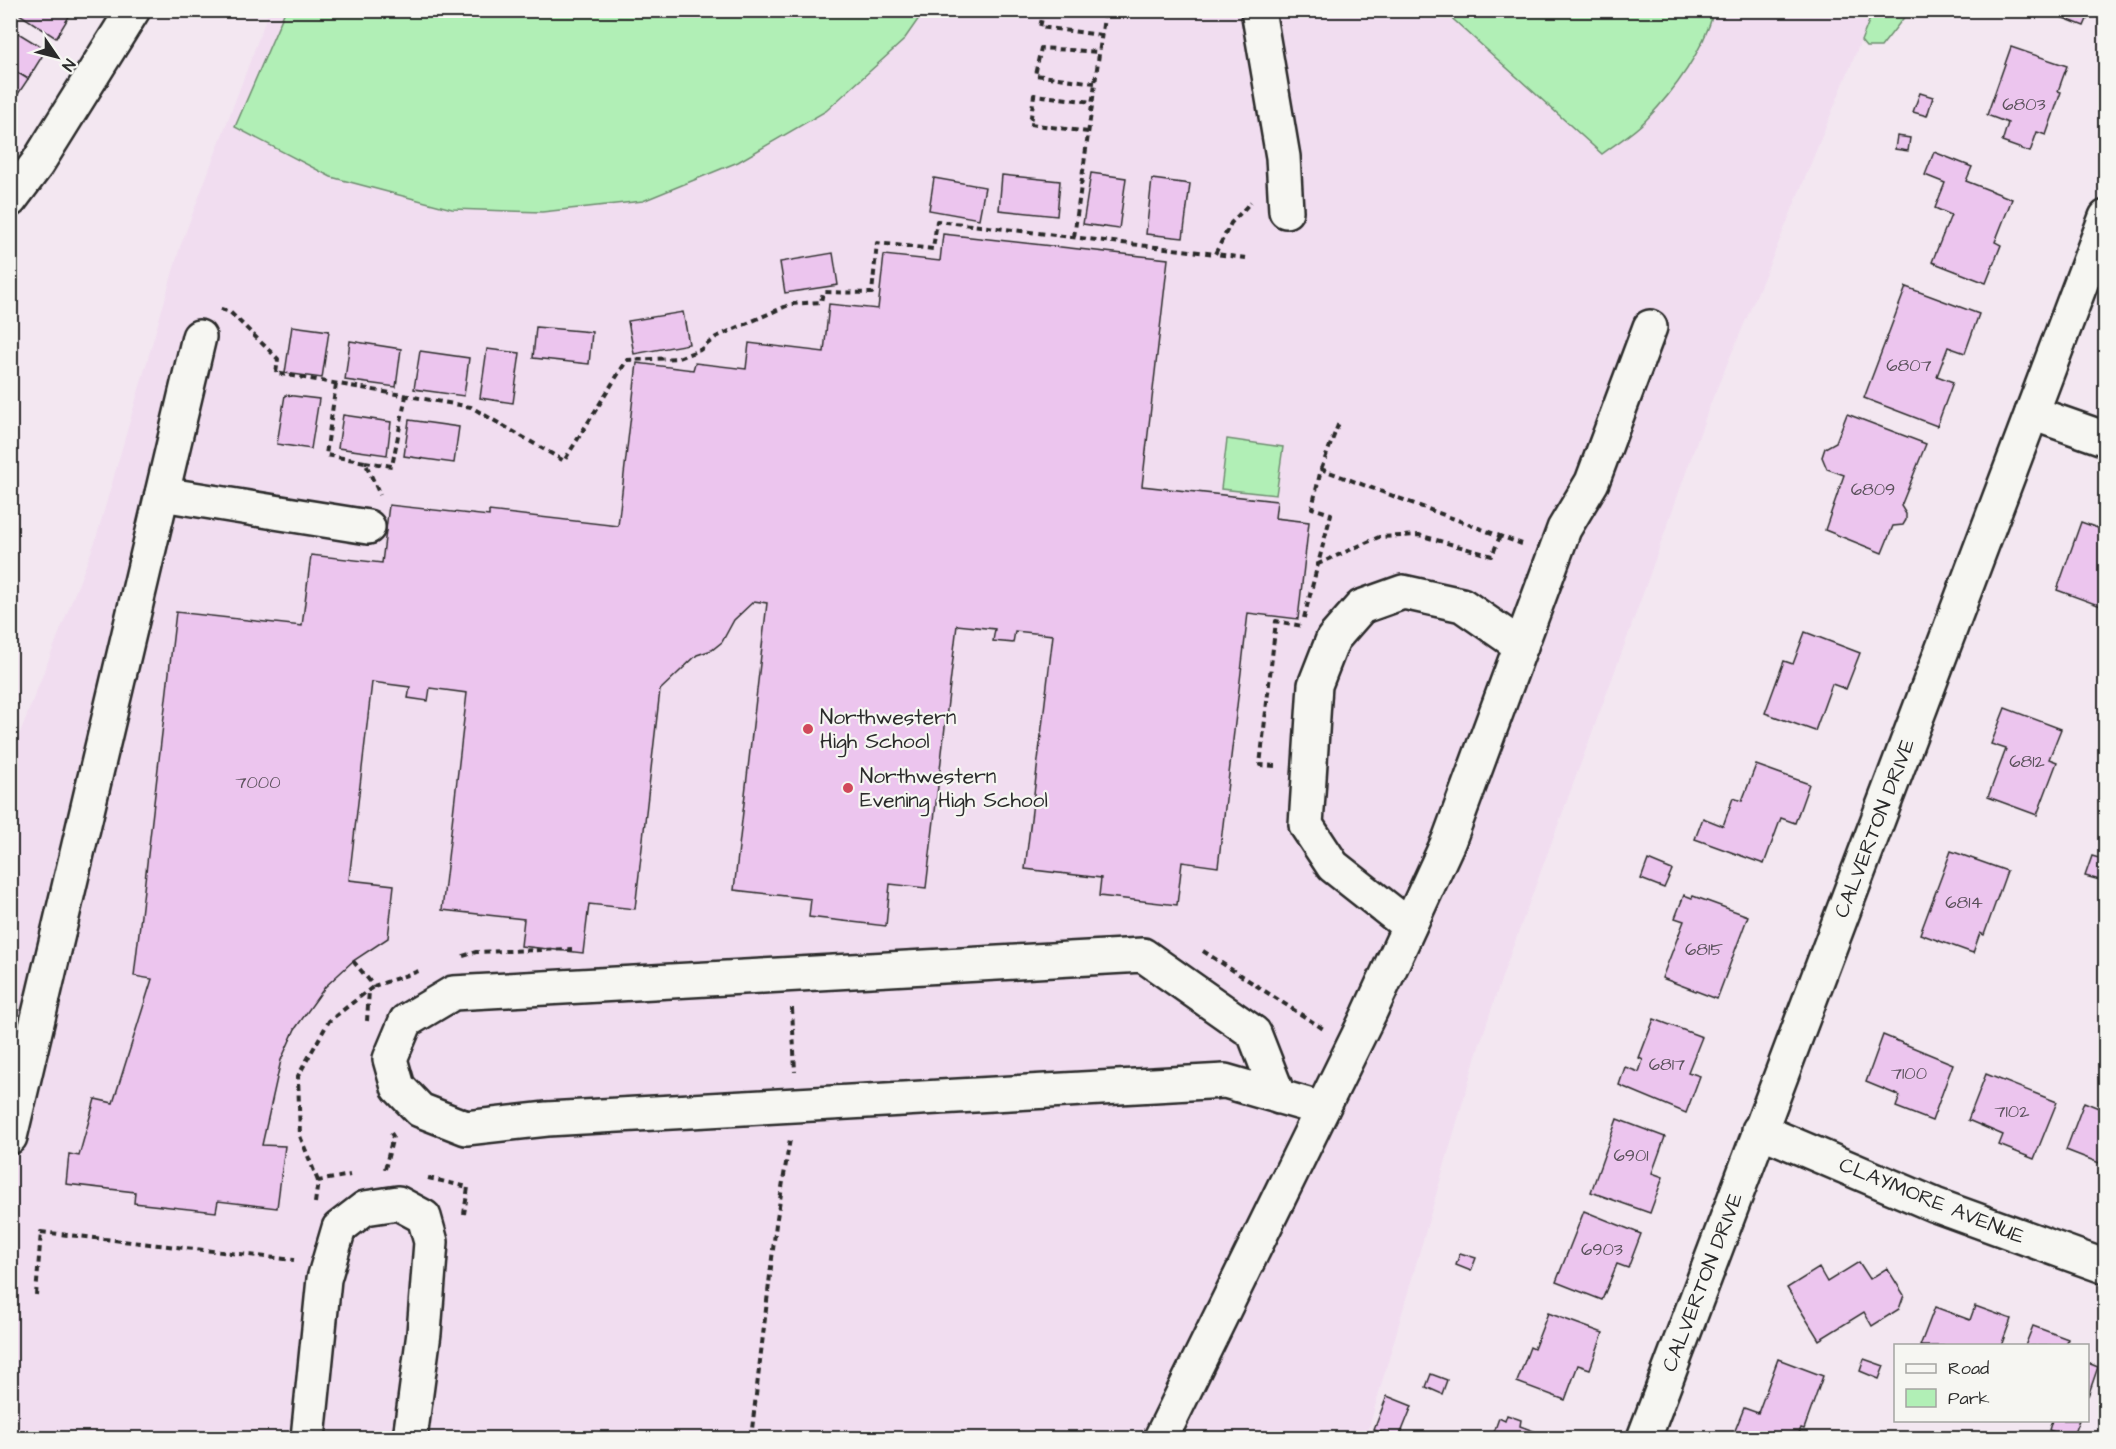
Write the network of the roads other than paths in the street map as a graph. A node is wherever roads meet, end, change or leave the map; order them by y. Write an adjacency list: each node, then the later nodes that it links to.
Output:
1 (133, 10): 4 (street)
2 (1258, 10): 3 (street)
3 (1285, 196)
4 (10, 200)
5 (2106, 217): 8 (street, CALVERTON DRIVE)
6 (1650, 327): 12 (street)
7 (199, 337): 10 (street)
8 (2032, 413): 9 (street); 16 (street, CALVERTON DRIVE)
9 (2106, 439)
10 (162, 494): 11 (street); 17 (street)
11 (368, 527)
12 (1521, 646): 13 (street); 13 (street)
13 (1409, 926): 15 (street)
14 (1279, 1097): 14 (street); 15 (street)
15 (1322, 1109): 21 (street)
16 (1759, 1130): 18 (street, CLAYMORE AVENUE); 22 (street, CALVERTON DRIVE)
17 (10, 1137)
18 (2106, 1267)
19 (308, 1438): 20 (street)
20 (410, 1438)
21 (1161, 1438)
22 (1644, 1438)

